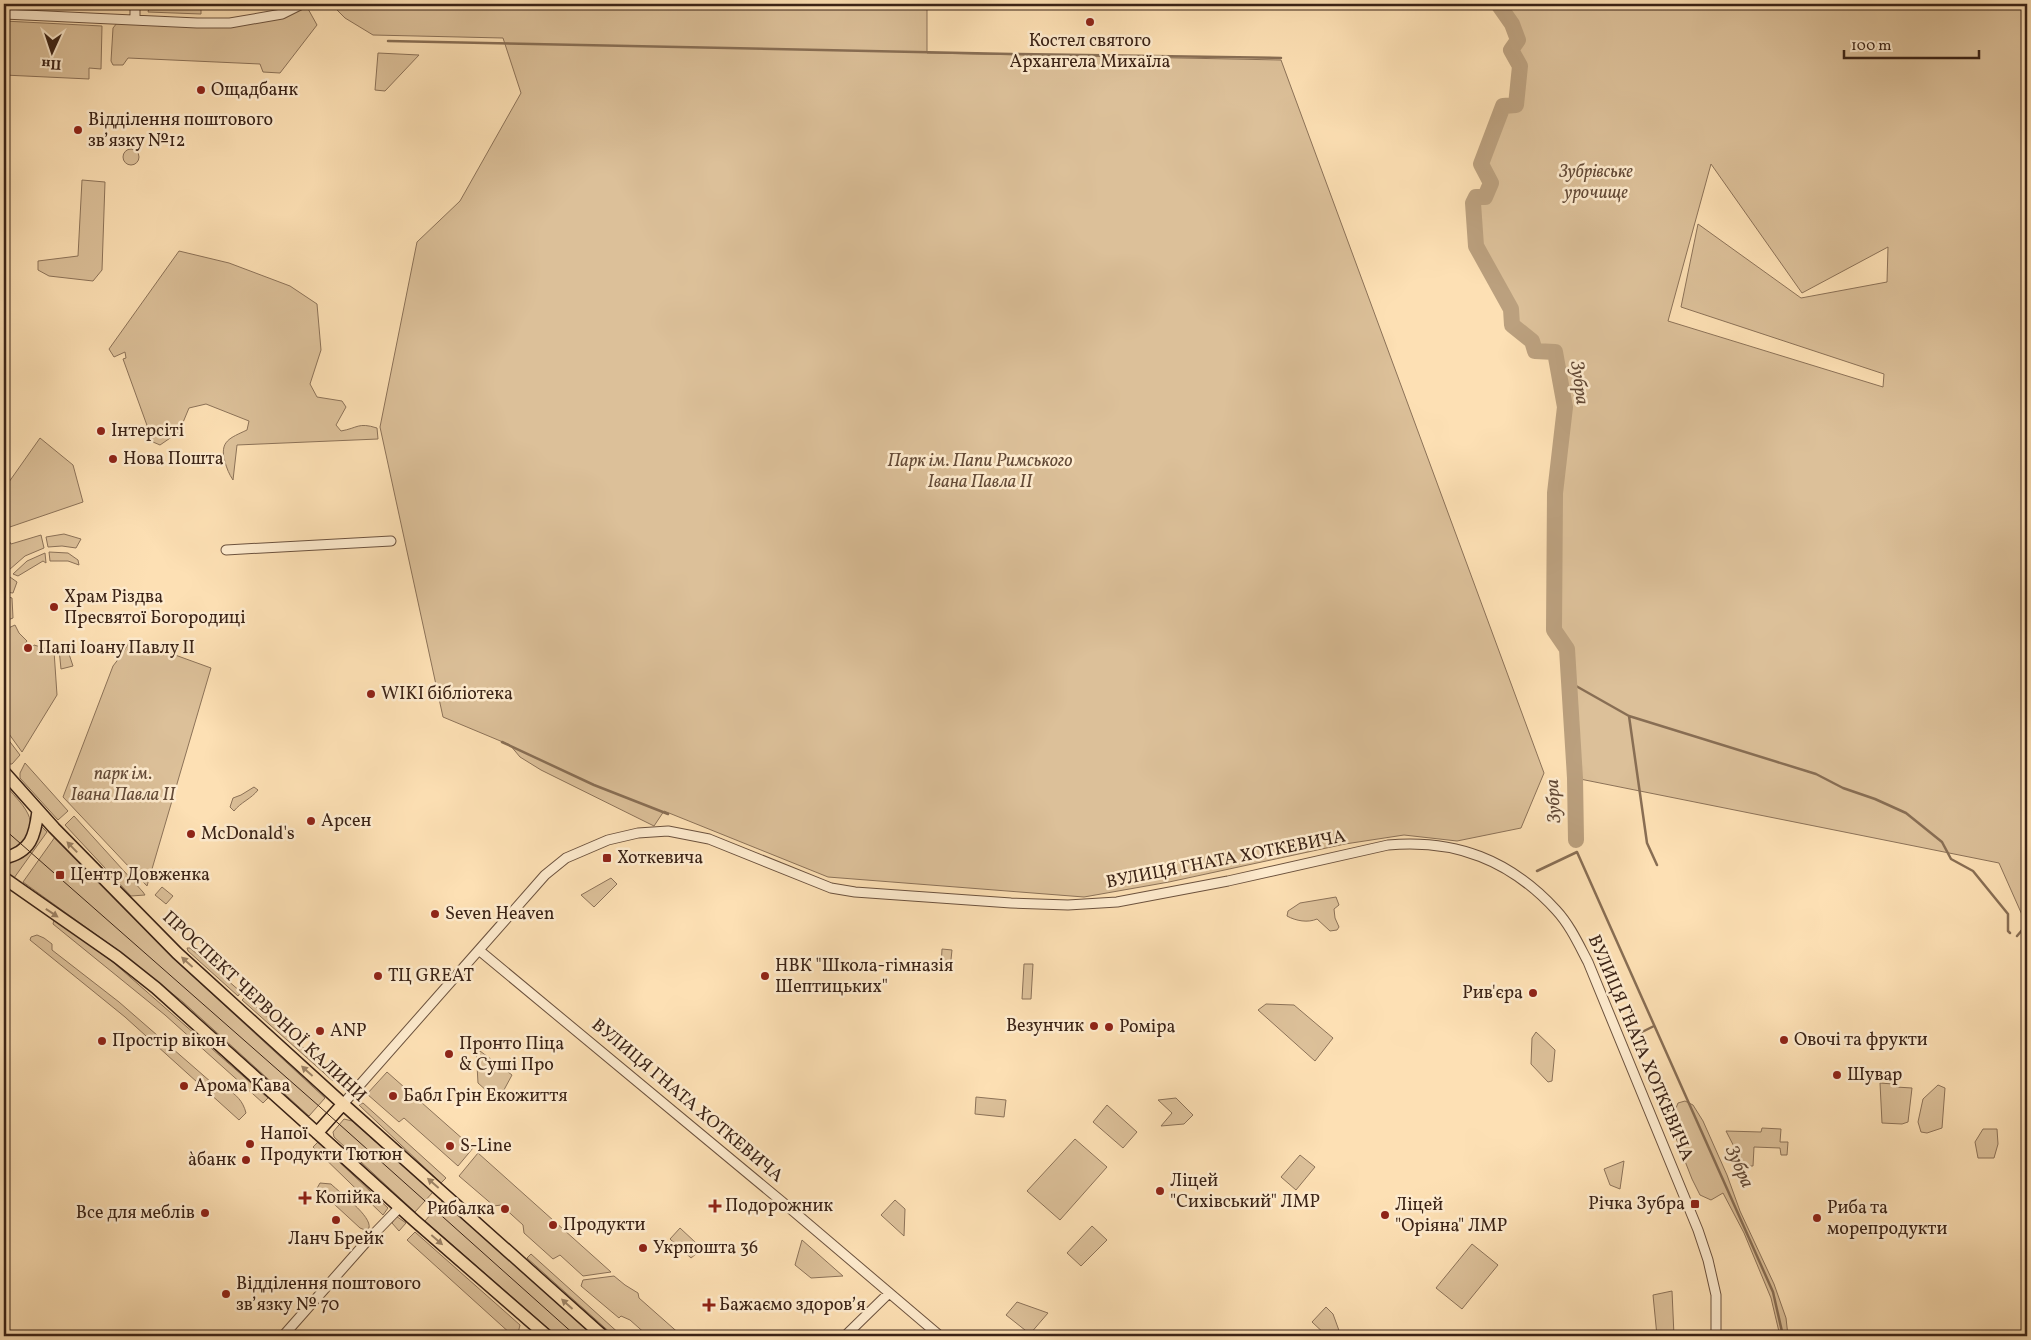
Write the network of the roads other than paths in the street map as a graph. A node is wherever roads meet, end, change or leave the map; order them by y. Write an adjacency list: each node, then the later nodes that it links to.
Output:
1 (135, 4): 4 (street)
2 (302, 4): 4 (street)
3 (4, 14): 4 (street)
4 (135, 20)
5 (391, 542): 6 (street)
6 (226, 550)
7 (4, 772): 8 (main road, ПРОСПЕКТ ЧЕРВОНОЇ КАЛИНИ)
8 (38, 811): 9 (main road); 12 (main road, ПРОСПЕКТ ЧЕРВОНОЇ КАЛИНИ, one-way to 8)
9 (4, 858)
10 (4, 878): 13 (main road, one-way to 13)
11 (480, 950): 12 (street, ВУЛИЦЯ ГНАТА ХОТКЕВИЧА); 15 (street, ВУЛИЦЯ ГНАТА ХОТКЕВИЧА); 21 (street, ВУЛИЦЯ ГНАТА ХОТКЕВИЧА)
12 (343, 1104): 13 (main road, ВУЛИЦЯ ГНАТА ХОТКЕВИЧА); 18 (main road, ПРОСПЕКТ ЧЕРВОНОЇ КАЛИНИ, one-way to 12)
13 (318, 1133): 14 (main road)
14 (400, 1207): 16 (street); 17 (main road, one-way to 17)
15 (889, 1292): 19 (street); 20 (street, ВУЛИЦЯ ГНАТА ХОТКЕВИЧА)
16 (283, 1336)
17 (547, 1336)
18 (603, 1336)
19 (845, 1336)
20 (940, 1336)
21 (1716, 1336)

